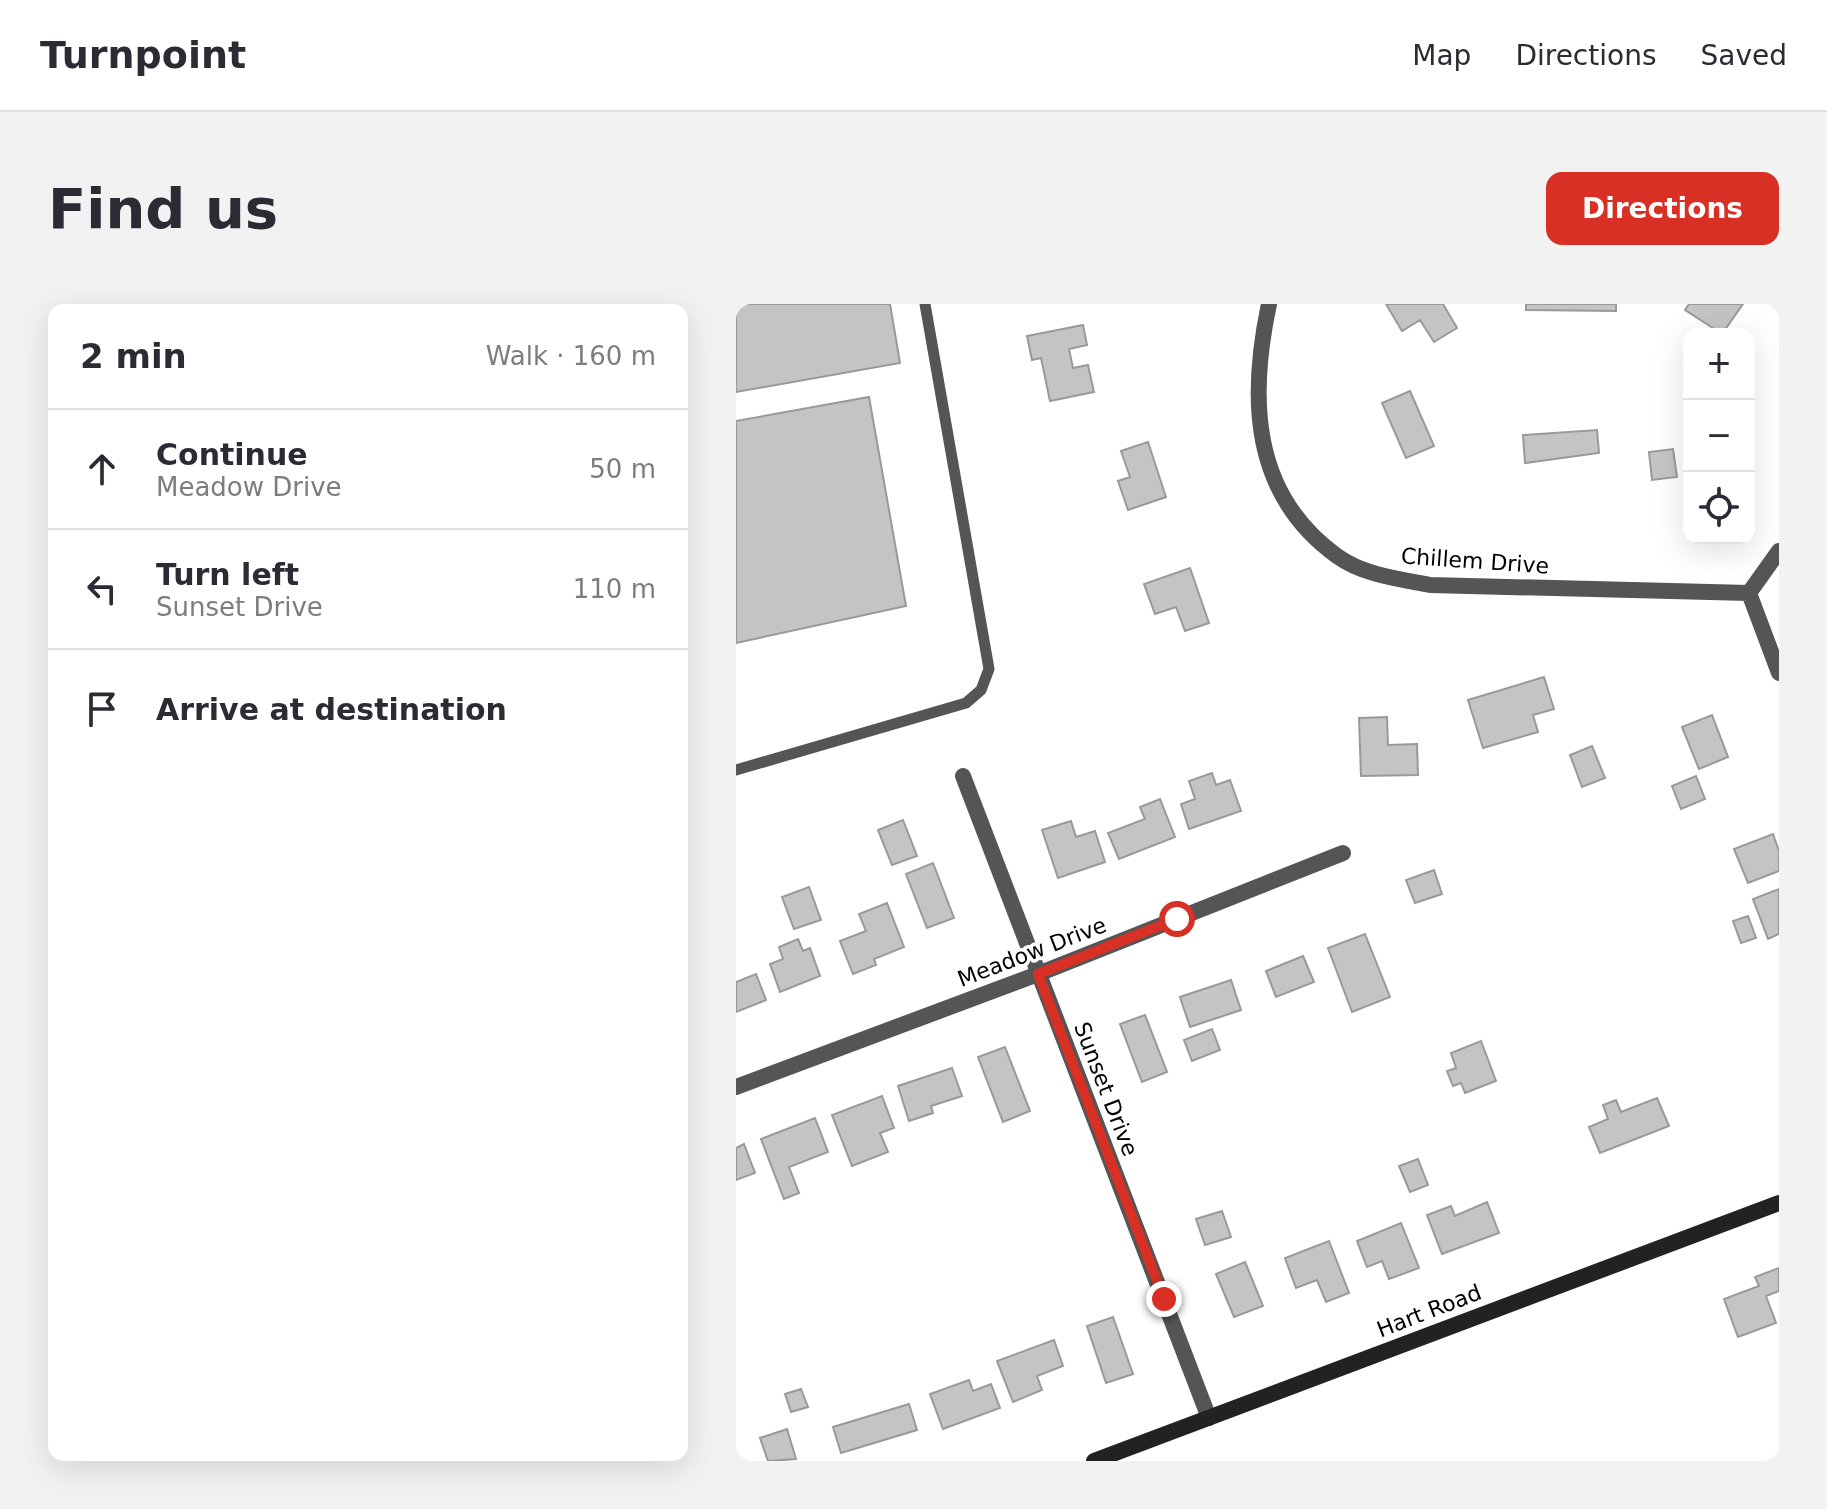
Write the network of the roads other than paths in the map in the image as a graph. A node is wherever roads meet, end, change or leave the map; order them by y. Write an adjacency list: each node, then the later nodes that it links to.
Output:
1 (925, 304): 6 (lane)
2 (1269, 304): 4 (street, Chillem Drive)
3 (1779, 551): 4 (street)
4 (1749, 593): 5 (street)
5 (1779, 673)
6 (736, 770)
7 (963, 776): 9 (street, Sunset Drive)
8 (1343, 853): 9 (street, Meadow Drive)
9 (1038, 974): 10 (street, Meadow Drive); 12 (street, Sunset Drive)
10 (736, 1087)
11 (1779, 1203): 12 (street, Hart Road)
12 (1209, 1418): 13 (street, Hart Road)
13 (1094, 1461)

